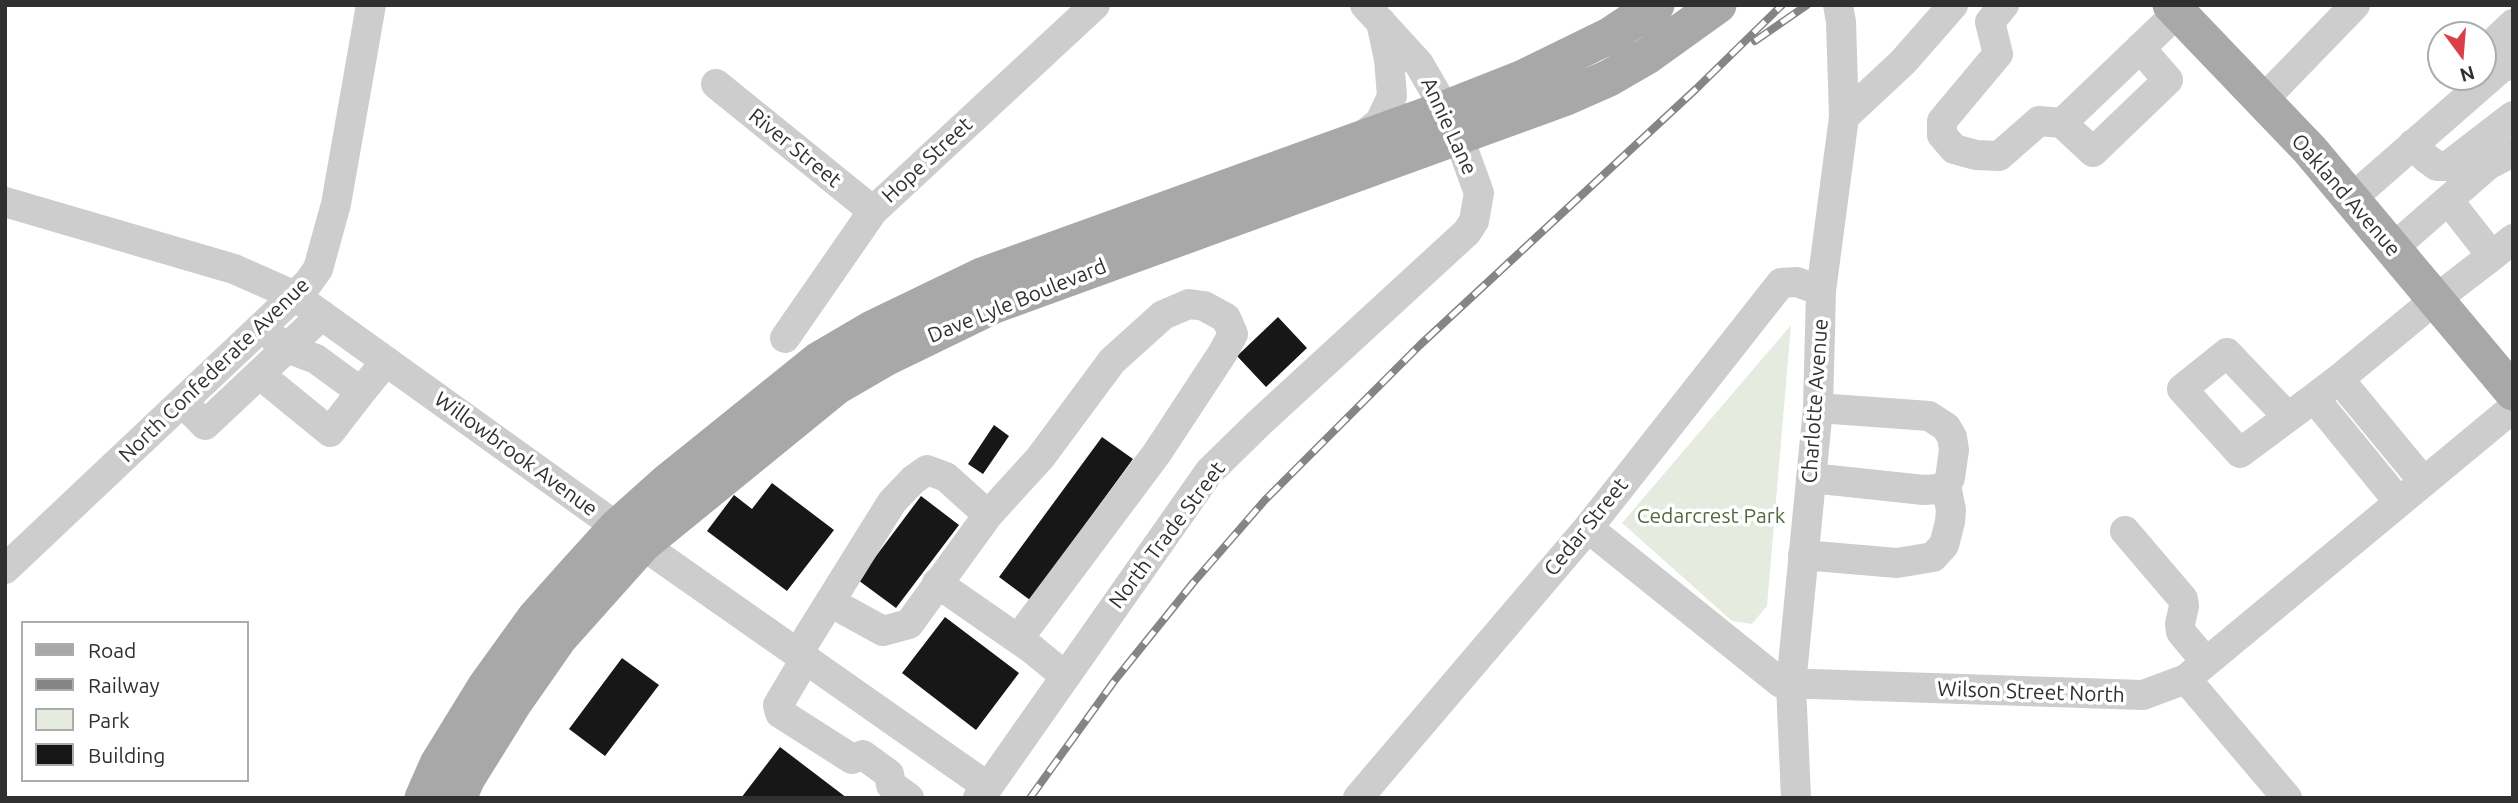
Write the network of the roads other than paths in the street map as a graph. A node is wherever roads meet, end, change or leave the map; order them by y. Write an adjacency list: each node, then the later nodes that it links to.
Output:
1 (371, 5): 31 (street, North Confederate Avenue)
2 (1095, 5): 26 (street, Hope Street)
3 (1656, 5): 18 (main road, Dave Lyle Boulevard)
4 (1718, 5): 18 (main road, Dave Lyle Boulevard)
5 (1838, 5): 17 (street, Charlotte Avenue)
6 (1953, 5): 17 (street)
7 (2004, 5): 19 (street)
8 (2355, 5): 15 (street)
9 (2174, 9): 12 (street); 15 (main road, Oakland Avenue)
10 (1373, 13): 18 (street, Annie Lane); 20 (street)
11 (2513, 24): 13 (street)
12 (2140, 48): 19 (street); 19 (street)
13 (2511, 64): 21 (street)
14 (716, 85): 26 (street, River Street)
15 (2262, 101): 23 (main road, Oakland Avenue)
16 (2513, 116): 21 (street)
17 (1844, 117): 30 (street, Charlotte Avenue)
18 (1452, 123): 20 (main road, Dave Lyle Boulevard); 29 (street, Annie Lane); 54 (main road, Dave Lyle Boulevard)
19 (2062, 123)
20 (1359, 139): 54 (main road, Dave Lyle Boulevard)
21 (2421, 152): 23 (street)
22 (2513, 152): 24 (street)
23 (2351, 199): 28 (main road, Oakland Avenue)
24 (2448, 200): 27 (street); 28 (street)
25 (5, 202): 31 (street, Willowbrook Avenue)
26 (873, 211): 35 (street, Hope Street)
27 (2502, 248): 32 (street)
28 (2392, 249): 32 (main road, Oakland Avenue)
29 (1442, 256): 62 (street, North Trade Street)
30 (1821, 290): 44 (street, Charlotte Avenue); 52 (street, Cedar Street)
31 (295, 296): 33 (street, Willowbrook Avenue); 34 (street, North Confederate Avenue)
32 (2436, 299): 39 (street); 41 (main road, Oakland Avenue)
33 (322, 315): 36 (street); 37 (street, Willowbrook Avenue)
34 (261, 327): 36 (street); 43 (street, North Confederate Avenue)
35 (785, 338)
36 (287, 348): 38 (street); 40 (street)
37 (386, 361): 40 (street); 54 (street, Willowbrook Avenue)
38 (259, 374): 40 (street); 43 (street)
39 (2339, 379): 42 (street); 48 (street)
40 (361, 392)
41 (2513, 392)
42 (2314, 398): 46 (street); 50 (street)
43 (182, 402): 56 (street, North Confederate Avenue)
44 (1818, 408): 47 (street, Charlotte Avenue); 49 (street)
45 (2513, 408): 48 (street, Wilson Street North)
46 (2288, 417)
47 (1811, 478): 49 (street); 55 (street, Charlotte Avenue)
48 (2424, 482): 50 (street, Wilson Street North)
49 (1945, 485): 55 (street)
50 (2399, 502): 61 (street, Wilson Street North)
51 (988, 515): 57 (street); 58 (street); 59 (street)
52 (1588, 528): 63 (street, Wilson Street North); 70 (street, Cedar Street)
53 (2125, 531): 61 (street)
54 (630, 535): 60 (street, Willowbrook Avenue); 67 (main road, Dave Lyle Boulevard); 68 (main road, Dave Lyle Boulevard)
55 (1803, 555): 63 (street, Charlotte Avenue)
56 (5, 569)
57 (937, 583): 58 (street); 59 (street)
58 (830, 602): 60 (street)
59 (1018, 639): 62 (street)
60 (802, 656): 64 (street, Willowbrook Avenue); 65 (street)
61 (2196, 670): 63 (street, Wilson Street North); 72 (street)
62 (1065, 676): 66 (street, North Trade Street)
63 (1791, 685): 71 (street, Charlotte Avenue)
64 (903, 727): 65 (street); 66 (street, Willowbrook Avenue)
65 (878, 766): 69 (street)
66 (983, 792)
67 (423, 798)
68 (458, 798)
69 (909, 798)
70 (1358, 798)
71 (1796, 798)
72 (2287, 798)

